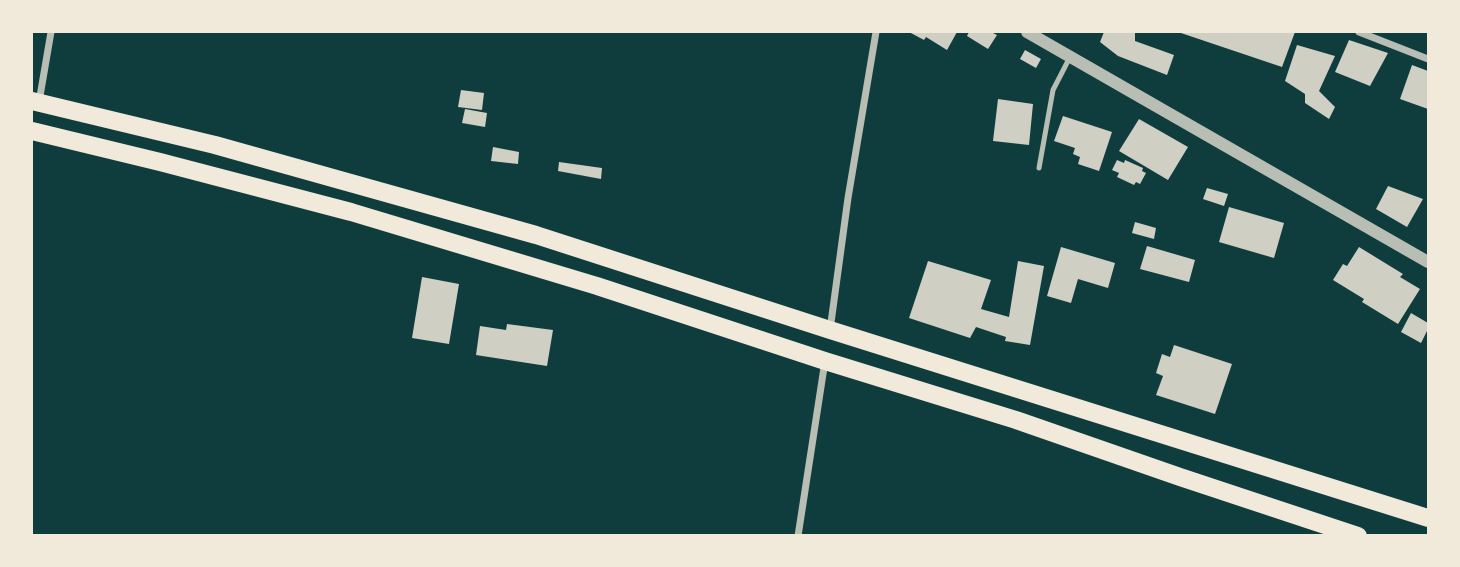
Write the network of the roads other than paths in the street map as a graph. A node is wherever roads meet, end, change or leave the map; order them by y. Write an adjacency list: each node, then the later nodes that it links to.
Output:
1 (51, 32): 7 (street)
2 (876, 32): 11 (street)
3 (1027, 32): 5 (street)
4 (1359, 32): 6 (street)
5 (1070, 57): 9 (lane); 10 (street)
6 (1429, 59)
7 (35, 102): 11 (main road)
8 (32, 131): 12 (main road)
9 (1040, 168)
10 (1429, 262)
11 (830, 330): 13 (main road)
12 (825, 361): 14 (street); 15 (main road)
13 (1429, 518)
14 (798, 536)
15 (1358, 536)

